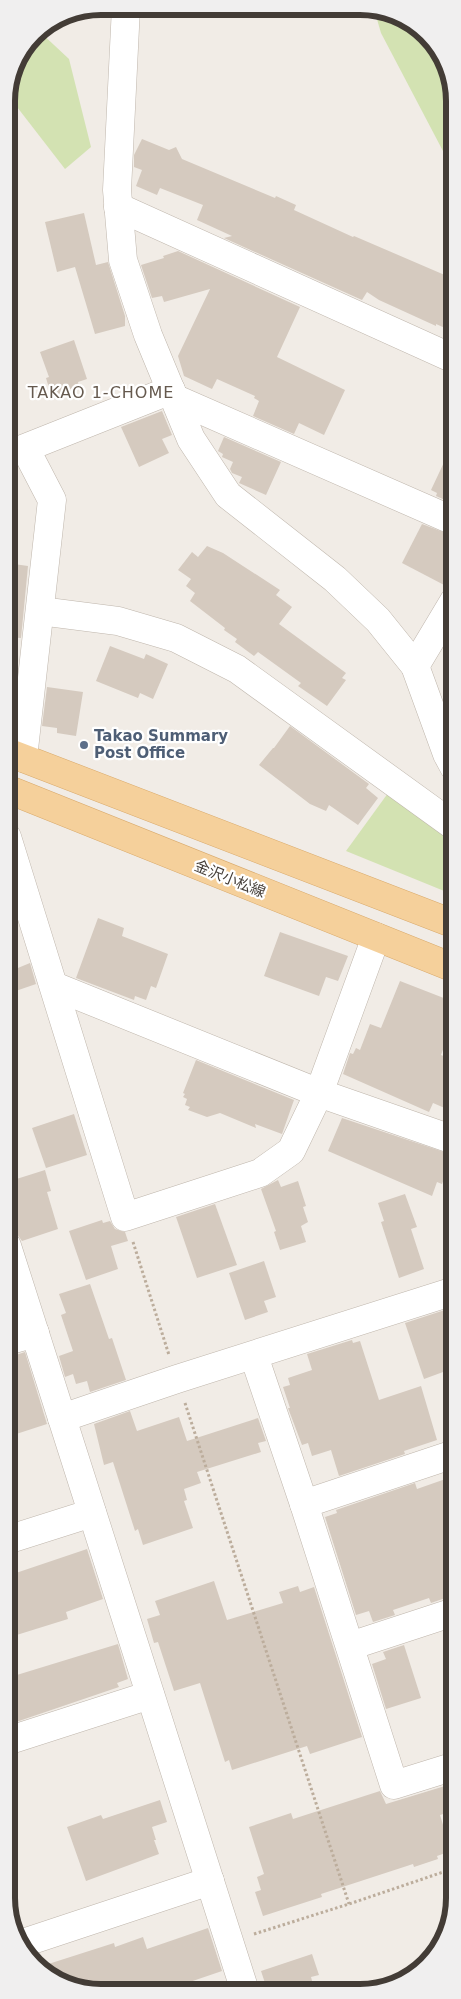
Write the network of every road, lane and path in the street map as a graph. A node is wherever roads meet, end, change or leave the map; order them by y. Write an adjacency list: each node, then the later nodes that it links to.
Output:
1 (126, 15): 2 (street)
2 (118, 207): 3 (street); 4 (street)
3 (446, 355)
4 (173, 394): 5 (street); 6 (street); 8 (street)
5 (446, 517)
6 (40, 612): 10 (street); 12 (street)
7 (446, 614): 8 (street)
8 (415, 666): 9 (street)
9 (446, 739)
10 (15, 755): 14 (main road)
11 (15, 792): 15 (main road, 金沢小松線)
12 (446, 820)
13 (15, 862): 17 (street)
14 (446, 921)
15 (376, 937): 16 (main road, 金沢小松線); 18 (street)
16 (446, 965)
17 (54, 986): 18 (street); 20 (street)
18 (319, 1093): 19 (street); 20 (street)
19 (446, 1137)
20 (125, 1217): 26 (path)
21 (15, 1271): 23 (street)
22 (446, 1293): 25 (street)
23 (35, 1333): 24 (street); 27 (street)
24 (15, 1339)
25 (254, 1356): 26 (street); 29 (street)
26 (177, 1379): 27 (street); 39 (path)
27 (62, 1418): 30 (street)
28 (446, 1457): 29 (street)
29 (304, 1504): 33 (street)
30 (92, 1513): 31 (street); 34 (street)
31 (15, 1537)
32 (446, 1615): 33 (street)
33 (350, 1646): 36 (street)
34 (150, 1694): 35 (street); 38 (street)
35 (15, 1738)
36 (446, 1769)
37 (446, 1871): 39 (path)
38 (210, 1882): 40 (street); 41 (street)
39 (349, 1904): 41 (path)
40 (28, 1942)
41 (229, 1942): 42 (street)
42 (242, 1984)

